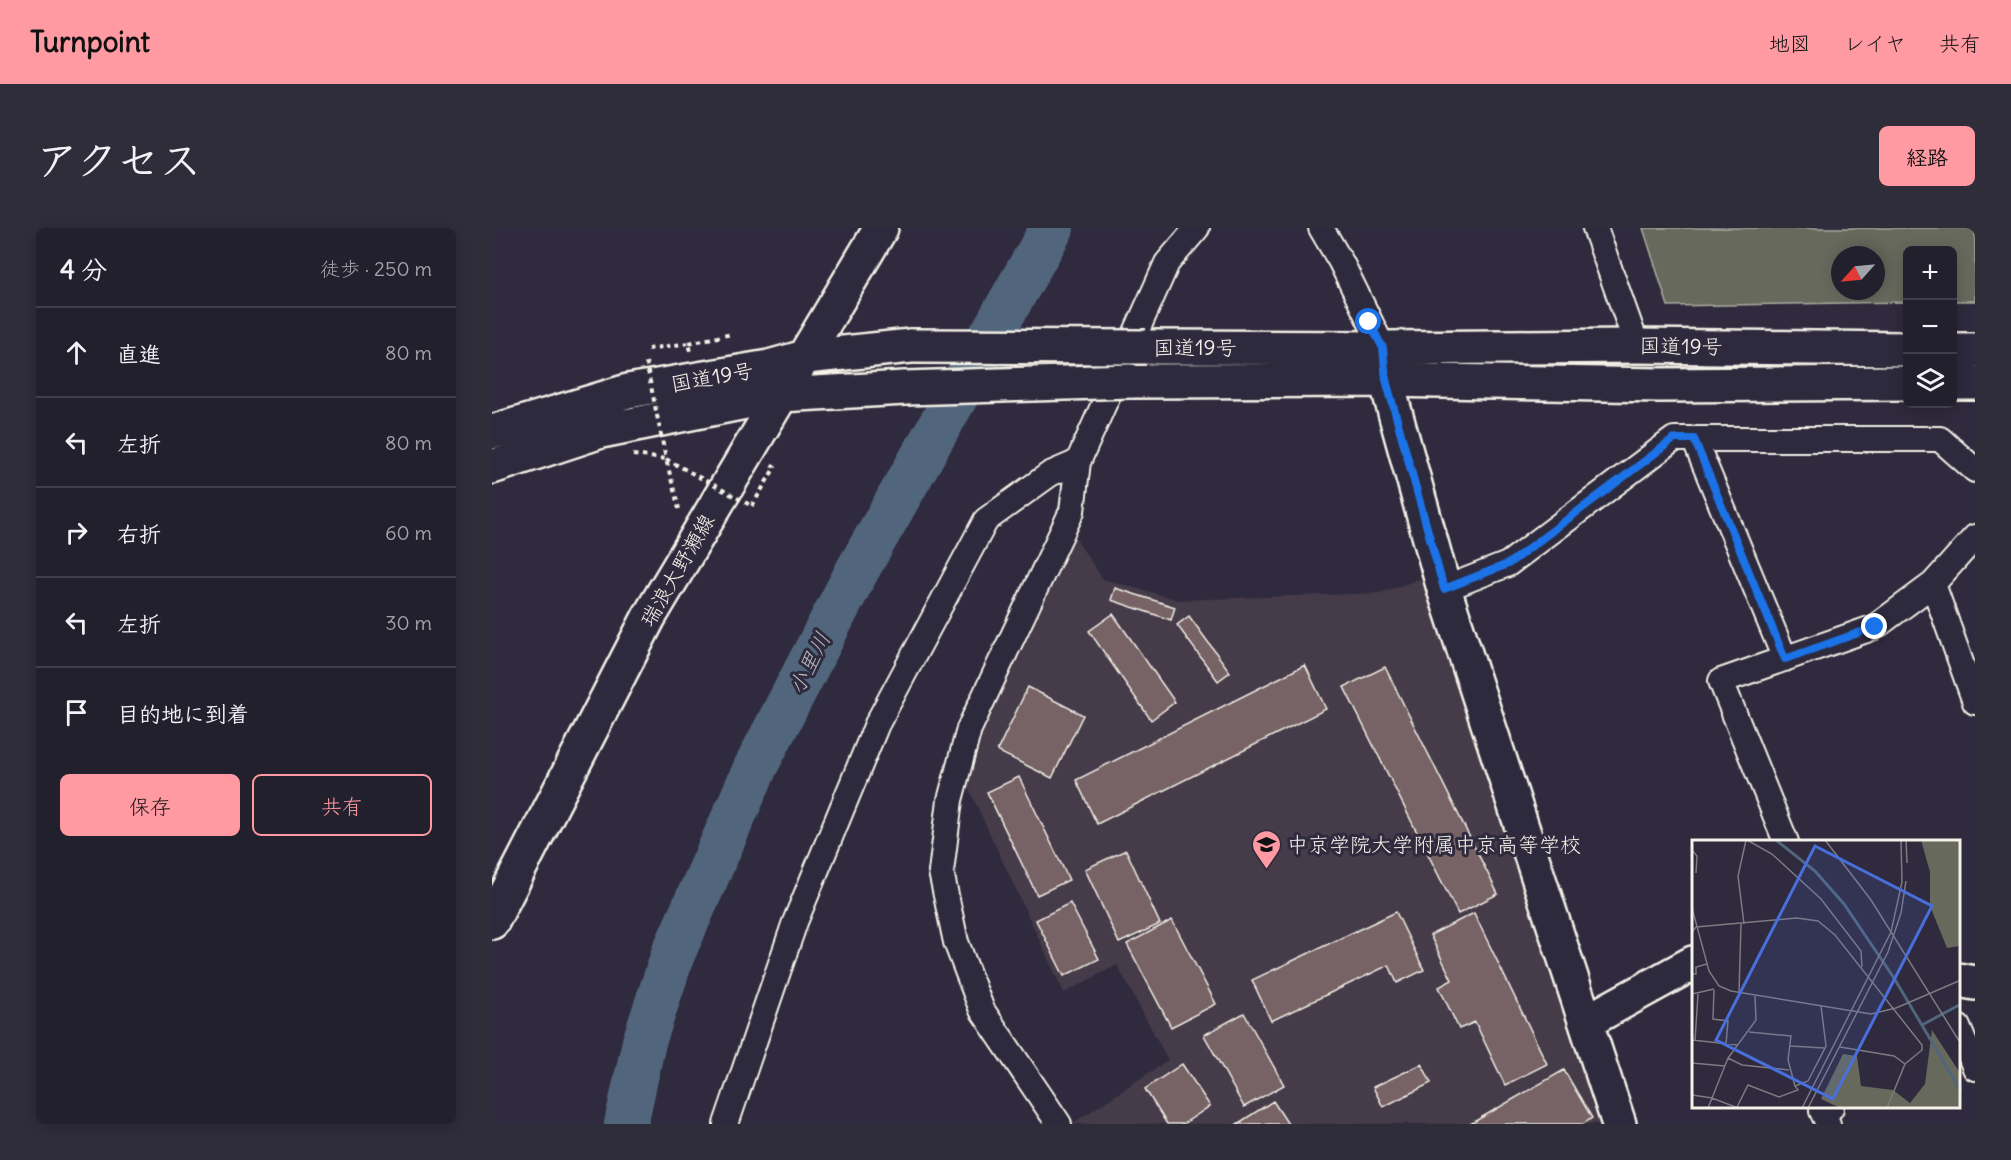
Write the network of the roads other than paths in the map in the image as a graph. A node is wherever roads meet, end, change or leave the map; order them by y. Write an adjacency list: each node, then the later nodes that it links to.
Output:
1 (881, 228): 10 (main road, 瑞浪大野瀬線)
2 (1197, 228): 18 (street)
3 (1320, 228): 6 (street)
4 (1595, 228): 5 (street)
5 (1637, 346): 6 (main road, 国道19号); 7 (main road, 国道19号)
6 (1383, 348): 10 (main road, 国道19号, bridge); 11 (street)
7 (1903, 349)
8 (1957, 350): 9 (main road)
9 (1975, 350)
10 (805, 357): 15 (main road, 瑞浪大野瀬線); 16 (main road, 国道19号)
11 (1386, 380): 12 (main road, 国道19号); 15 (main road, 国道19号, bridge); 23 (main road)
12 (1903, 383)
13 (1957, 383): 14 (main road)
14 (1975, 383)
15 (780, 396): 19 (main road, 国道19号); 27 (main road, 瑞浪大野瀬線)
16 (492, 432)
17 (1694, 439): 20 (street); 23 (street); 24 (street)
18 (1078, 462): 35 (street); 36 (street)
19 (492, 467)
20 (1975, 470)
21 (1975, 537): 22 (street)
22 (1933, 584): 24 (street); 25 (street)
23 (1444, 589): 31 (main road)
24 (1785, 659): 26 (street)
25 (1975, 702)
26 (1785, 840)
27 (492, 922)
28 (1692, 964): 31 (main road)
29 (1960, 980): 30 (main road)
30 (1975, 982)
31 (1586, 1022): 37 (main road)
32 (1960, 1031): 33 (street)
33 (1967, 1059)
34 (1826, 1109): 38 (street)
35 (726, 1124)
36 (1059, 1124)
37 (1619, 1124)
38 (1828, 1124)

